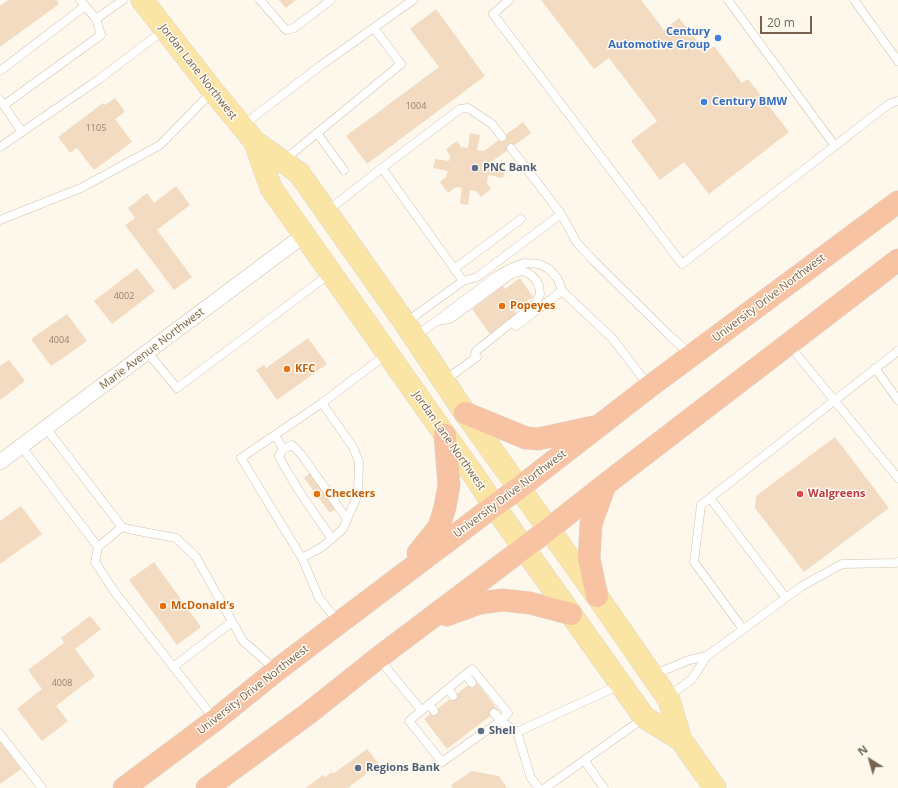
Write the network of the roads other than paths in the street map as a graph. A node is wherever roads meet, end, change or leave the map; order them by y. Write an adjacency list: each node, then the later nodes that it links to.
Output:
1 (123, 0): 10 (lane)
2 (142, 0): 12 (main road, Jordan Lane Northwest)
3 (260, 0): 4 (lane)
4 (331, 0)
5 (413, 0): 11 (lane)
6 (509, 0): 22 (lane)
7 (728, 0): 22 (lane)
8 (854, 0): 13 (lane)
9 (82, 3): 10 (lane); 14 (lane)
10 (96, 20): 17 (lane)
11 (374, 28): 19 (lane); 20 (lane)
12 (164, 29): 15 (main road, Jordan Lane Northwest); 18 (lane)
13 (898, 61)
14 (0, 71)
15 (213, 91): 20 (main road, Jordan Lane Northwest); 32 (lane)
16 (898, 101): 22 (lane)
17 (2, 103): 18 (lane)
18 (22, 132): 23 (lane)
19 (317, 133): 25 (lane); 27 (lane)
20 (248, 134): 25 (main road, Jordan Lane Northwest); 33 (main road, Jordan Lane Northwest)
21 (502, 137): 26 (lane)
22 (835, 146)
23 (0, 147)
24 (511, 148): 30 (lane)
25 (283, 162): 29 (main road, Jordan Lane Northwest)
26 (382, 168): 29 (lane); 35 (lane)
27 (344, 170)
28 (898, 202): 45 (highway, University Drive Northwest)
29 (326, 212): 40 (main road, Jordan Lane Northwest)
30 (561, 214): 37 (lane); 45 (lane)
31 (521, 219): 35 (lane)
32 (0, 220)
33 (304, 235): 36 (main road, Jordan Lane Northwest); 43 (street, Marie Avenue Northwest)
34 (898, 260): 41 (highway)
35 (454, 269): 37 (lane)
36 (331, 273): 43 (lane); 44 (main road, Jordan Lane Northwest)
37 (463, 281): 40 (lane)
38 (562, 291): 39 (lane); 46 (lane); 49 (lane)
39 (435, 321): 40 (lane); 46 (lane)
40 (410, 331): 48 (main road, Jordan Lane Northwest)
41 (788, 344): 50 (lane); 62 (highway)
42 (898, 351): 47 (lane)
43 (147, 352): 55 (street, Marie Avenue Northwest)
44 (388, 354): 52 (lane); 57 (main road, Jordan Lane Northwest)
45 (692, 356): 49 (highway, University Drive Northwest)
46 (474, 359): 48 (lane)
47 (875, 368): 50 (lane); 51 (lane)
48 (444, 381): 53 (main road, Jordan Lane Northwest)
49 (649, 387): 54 (highway, University Drive Northwest)
50 (834, 400): 61 (lane); 64 (lane)
51 (898, 400)
52 (322, 404): 56 (lane); 66 (lane)
53 (465, 413): 54 (highway); 63 (main road, Jordan Lane Northwest)
54 (598, 426): 63 (highway, University Drive Northwest)
55 (46, 428): 58 (street, Marie Avenue Northwest); 67 (lane)
56 (275, 435): 59 (lane); 72 (lane)
57 (445, 435): 65 (main road, Jordan Lane Northwest); 74 (highway)
58 (22, 446): 60 (street, Marie Avenue Northwest); 70 (lane)
59 (283, 449): 66 (lane); 69 (lane)
60 (0, 462)
61 (898, 478)
62 (606, 484): 68 (highway); 75 (highway)
63 (519, 488): 65 (highway, University Drive Northwest); 68 (main road, Jordan Lane Northwest)
64 (710, 498): 76 (lane); 81 (lane)
65 (494, 506): 71 (main road, Jordan Lane Northwest); 74 (highway, University Drive Northwest)
66 (347, 519): 69 (lane)
67 (122, 527): 70 (lane); 78 (lane)
68 (549, 529): 71 (highway); 75 (main road, Jordan Lane Northwest)
69 (332, 538): 72 (lane)
70 (98, 547): 84 (lane)
71 (524, 548): 77 (main road, Jordan Lane Northwest); 80 (highway)
72 (302, 558): 79 (lane)
73 (898, 562): 76 (lane)
74 (396, 580): 79 (highway, University Drive Northwest)
75 (597, 596): 87 (main road, Jordan Lane Northwest)
76 (786, 598): 81 (lane)
77 (571, 614): 80 (highway); 89 (main road, Jordan Lane Northwest)
78 (232, 622): 84 (lane); 85 (lane)
79 (339, 623): 85 (highway, University Drive Northwest)
80 (425, 623): 83 (highway)
81 (743, 629): 82 (lane)
82 (707, 656): 87 (lane); 92 (lane)
83 (378, 658): 94 (lane); 106 (highway)
84 (173, 667): 98 (lane)
85 (277, 670): 98 (highway, University Drive Northwest)
86 (466, 675): 88 (lane); 90 (lane); 99 (lane)
87 (652, 676): 92 (main road, Jordan Lane Northwest)
88 (472, 683)
89 (621, 685): 97 (main road, Jordan Lane Northwest); 101 (lane)
90 (448, 689): 91 (lane); 93 (lane)
91 (453, 696)
92 (667, 698): 104 (main road, Jordan Lane Northwest)
93 (429, 704): 94 (lane); 95 (lane)
94 (421, 710): 102 (lane)
95 (434, 711)
96 (494, 713): 99 (lane)
97 (644, 718): 104 (main road, Jordan Lane Northwest); 105 (lane)
98 (214, 720): 108 (highway, University Drive Northwest)
99 (501, 721): 101 (lane); 102 (lane)
100 (477, 726): 102 (lane)
101 (517, 732): 109 (lane)
102 (483, 733)
103 (0, 734): 107 (lane)
104 (681, 740): 112 (main road, Jordan Lane Northwest)
105 (584, 760): 110 (lane); 111 (lane)
106 (217, 783)
107 (42, 788)
108 (124, 788)
109 (539, 788)
110 (545, 788)
111 (604, 788)
112 (714, 788)

